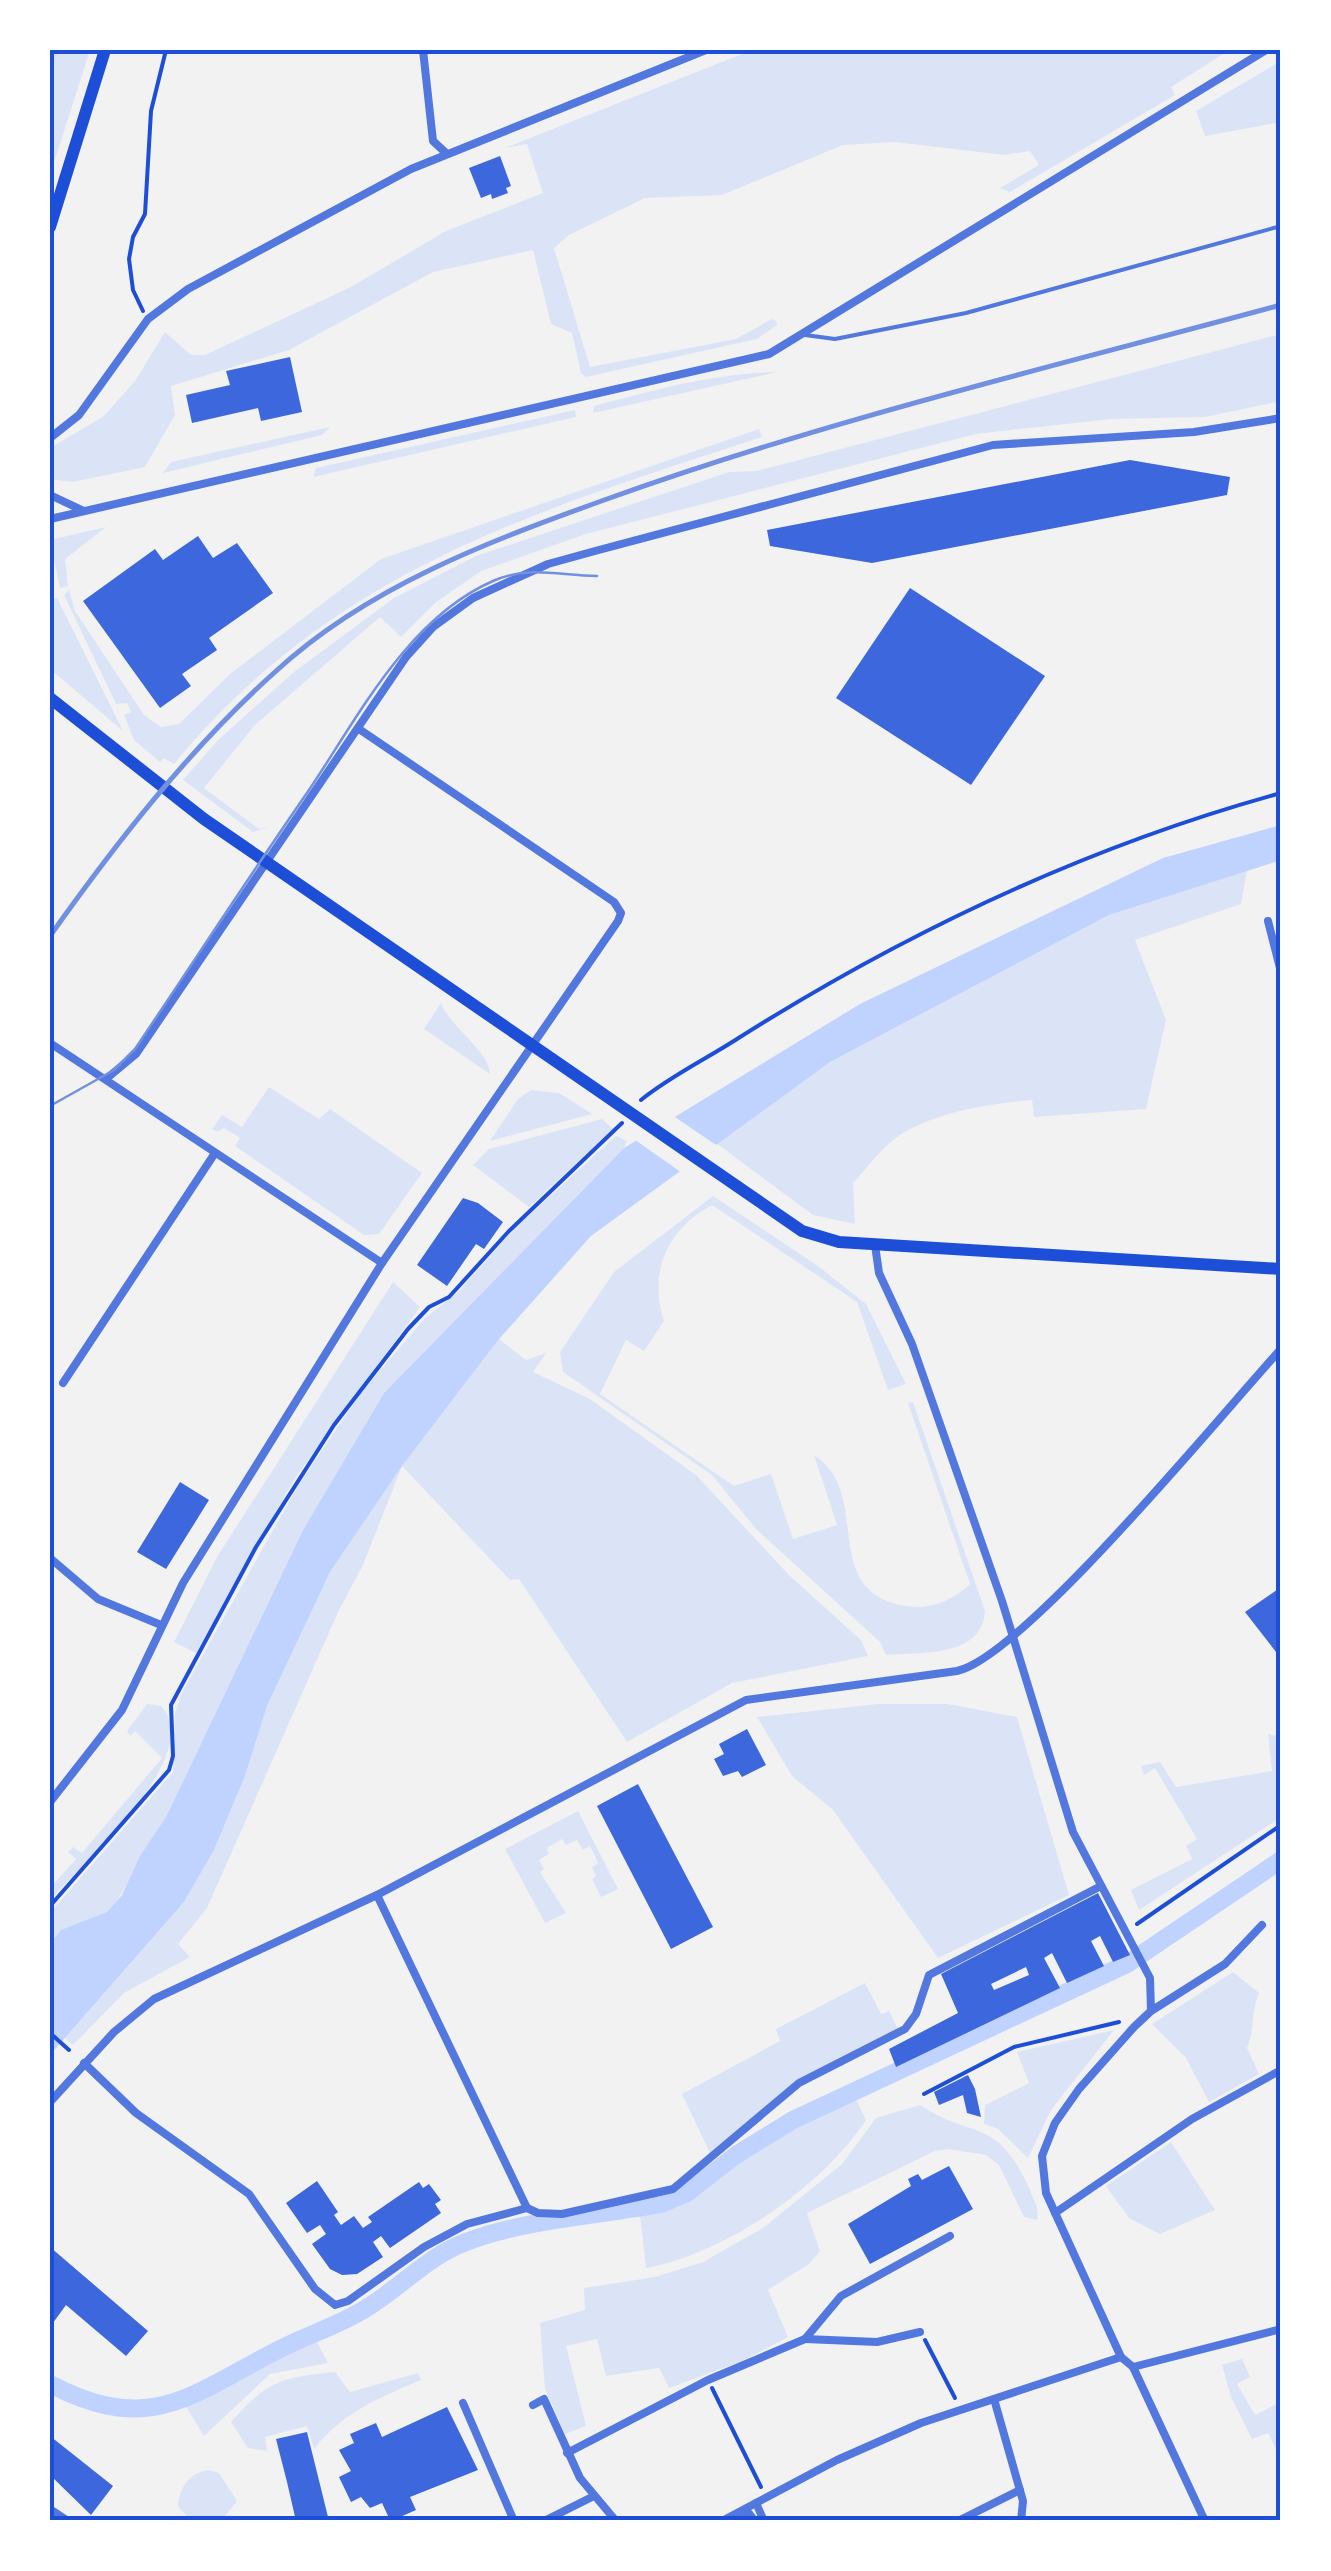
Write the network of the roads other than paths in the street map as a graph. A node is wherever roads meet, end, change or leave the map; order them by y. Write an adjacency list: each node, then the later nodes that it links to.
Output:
1 (105, 50): 7 (main road)
2 (423, 50): 5 (street)
3 (706, 50): 5 (street)
4 (1266, 50): 8 (street)
5 (446, 153): 10 (street)
6 (1281, 226): 8 (lane)
7 (50, 227)
8 (800, 335): 12 (street)
9 (1281, 418): 15 (street)
10 (50, 438)
11 (50, 495): 12 (street)
12 (84, 511): 13 (street)
13 (50, 519)
14 (50, 698): 16 (main road)
15 (359, 729): 16 (street); 20 (street)
16 (265, 862): 20 (main road); 21 (street)
17 (1268, 921): 18 (street)
18 (1281, 972)
19 (50, 1043): 21 (street)
20 (534, 1046): 23 (main road); 24 (street)
21 (106, 1079): 22 (street)
22 (216, 1153): 24 (street); 27 (street)
23 (875, 1245): 25 (main road); 30 (street)
24 (382, 1263): 29 (street)
25 (1281, 1269)
26 (1281, 1349): 30 (street)
27 (64, 1383)
28 (50, 1558): 29 (street)
29 (161, 1624): 31 (street)
30 (1014, 1638): 32 (street); 33 (street)
31 (50, 1802)
32 (1101, 1886): 35 (street); 39 (street)
33 (376, 1895): 36 (street); 39 (street)
34 (1262, 1926): 35 (street)
35 (1151, 2011): 40 (street)
36 (84, 2062): 38 (street); 39 (street)
37 (1281, 2070): 40 (street)
38 (50, 2102)
39 (527, 2208)
40 (1055, 2213): 45 (street)
41 (950, 2236): 44 (street)
42 (1281, 2329): 46 (street)
43 (920, 2332): 44 (street)
44 (804, 2339): 50 (street)
45 (1121, 2357): 46 (street); 47 (street)
46 (1133, 2367): 65 (street)
47 (994, 2399): 51 (street); 53 (street)
48 (462, 2403): 56 (street)
49 (533, 2405): 50 (street)
50 (567, 2452): 52 (street)
51 (1020, 2490): 63 (street); 64 (street)
52 (592, 2497): 57 (street); 58 (street)
53 (756, 2503): 59 (street); 62 (street)
54 (50, 2509): 55 (street)
55 (68, 2521)
56 (514, 2521)
57 (544, 2521)
58 (616, 2521)
59 (722, 2521)
60 (736, 2521): 61 (street)
61 (756, 2521)
62 (764, 2521)
63 (958, 2521)
64 (1020, 2521)
65 (1205, 2521)

